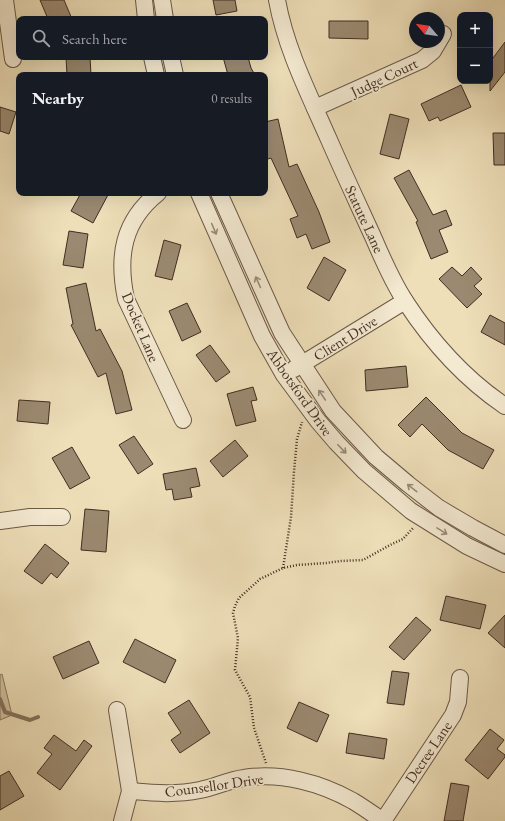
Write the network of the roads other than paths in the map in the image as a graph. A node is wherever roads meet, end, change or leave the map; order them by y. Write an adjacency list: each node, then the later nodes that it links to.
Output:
1 (5, 0): 8 (street)
2 (144, 0): 5 (street)
3 (162, 0): 6 (street)
4 (277, 0): 13 (street, Statute Lane)
5 (146, 16)
6 (165, 16)
7 (435, 48): 13 (street, Judge Court)
8 (13, 59)
9 (153, 60): 11 (street)
10 (172, 60): 12 (street)
11 (155, 72)
12 (174, 72)
13 (315, 108): 17 (street, Statute Lane)
14 (155, 196): 21 (street, Docket Lane)
15 (200, 196): 19 (street, Abbotsford Drive, one-way to 19)
16 (220, 196): 18 (street, Abbotsford Drive, one-way to 16)
17 (405, 301): 18 (street, Client Drive); 20 (street, Statute Lane)
18 (302, 364): 19 (street, Client Drive); 24 (street, Abbotsford Drive, one-way to 18)
19 (284, 375): 25 (street, Abbotsford Drive, one-way to 25)
20 (505, 406)
21 (183, 420)
22 (62, 518): 23 (street)
23 (0, 522)
24 (505, 545)
25 (505, 564)
26 (460, 678): 30 (street, Decree Lane)
27 (117, 710): 28 (street)
28 (130, 791): 29 (street); 30 (street, Counsellor Drive)
29 (122, 821)
30 (383, 821)

